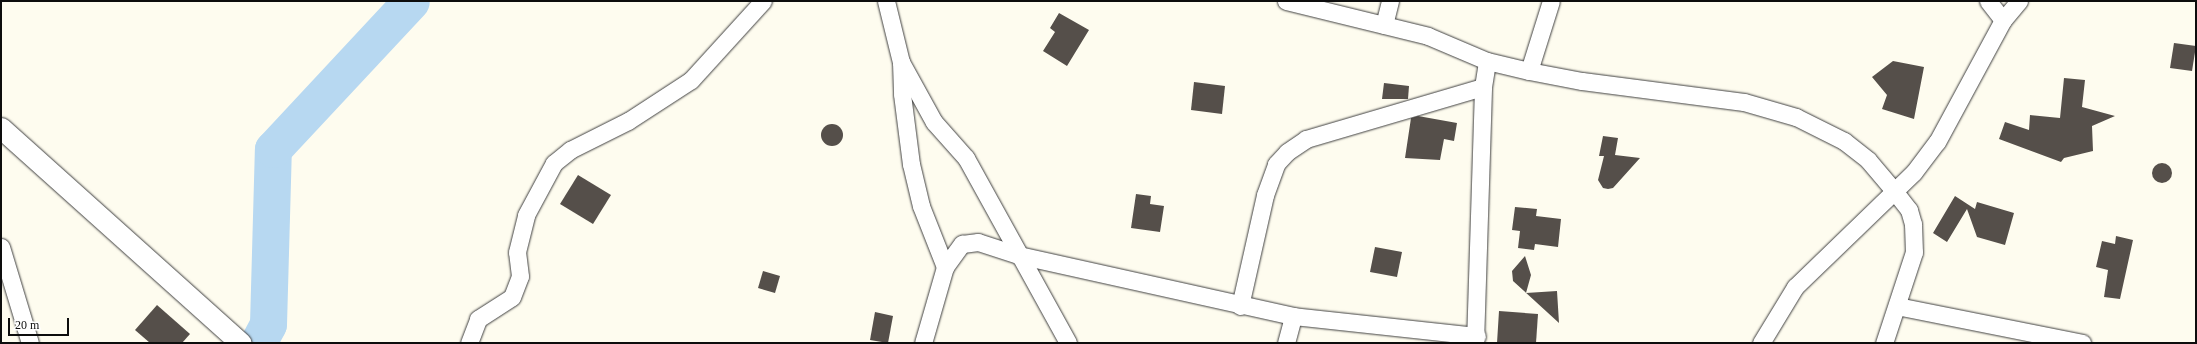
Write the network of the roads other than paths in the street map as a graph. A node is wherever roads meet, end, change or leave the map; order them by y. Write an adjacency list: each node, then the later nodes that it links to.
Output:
1 (763, 1): 25 (street)
2 (886, 1): 11 (street)
3 (1286, 1): 9 (street)
4 (1390, 1): 9 (street)
5 (1551, 1): 12 (street)
6 (1988, 1): 8 (street)
7 (2020, 1): 8 (street)
8 (2003, 20): 15 (street)
9 (1384, 25): 10 (street)
10 (1487, 61): 12 (street); 13 (street)
11 (901, 62): 17 (street); 18 (street)
12 (1529, 71): 15 (street)
13 (1483, 87): 19 (street); 22 (street)
14 (1, 128): 24 (street)
15 (1895, 192): 20 (street); 29 (street)
16 (1, 247): 23 (street)
17 (1018, 255): 18 (street); 19 (street); 27 (street)
18 (945, 267): 26 (street)
19 (1240, 306): 21 (street)
20 (1897, 306): 30 (street); 31 (street)
21 (1294, 316): 22 (street); 28 (street)
22 (1476, 340)
23 (30, 343)
24 (241, 343)
25 (469, 343)
26 (922, 343)
27 (1068, 343)
28 (1286, 343)
29 (1761, 343)
30 (1884, 343)
31 (2082, 343)

